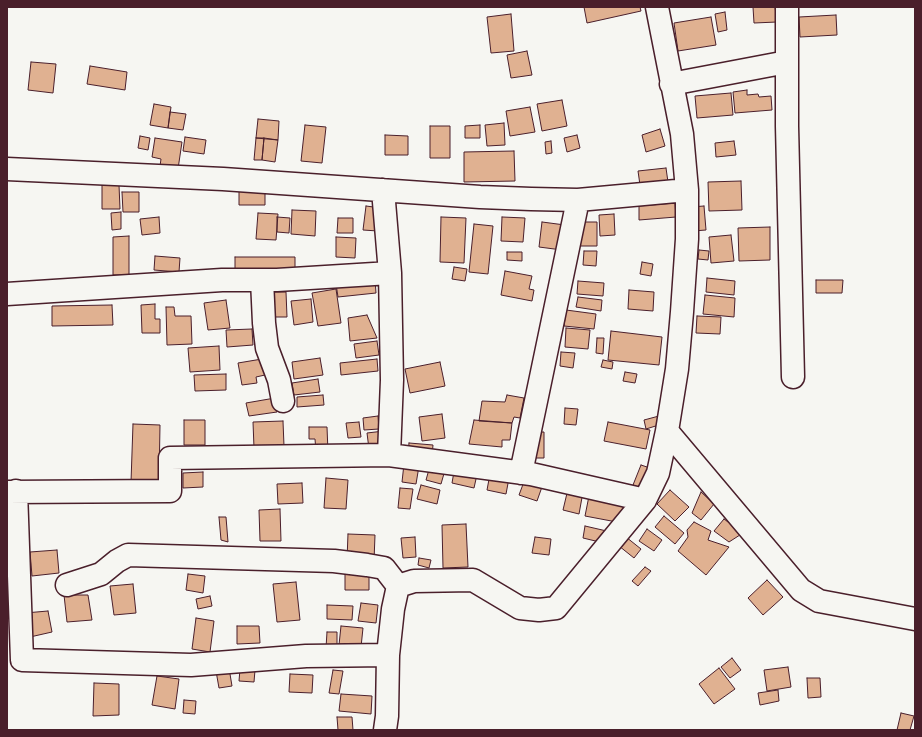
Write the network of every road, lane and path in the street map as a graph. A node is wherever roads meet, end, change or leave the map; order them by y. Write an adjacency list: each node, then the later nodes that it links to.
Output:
1 (657, 7): 4 (street)
2 (787, 7): 3 (street)
3 (787, 62): 4 (street); 12 (street)
4 (671, 84): 7 (street)
5 (7, 169): 6 (street)
6 (382, 190): 8 (street); 9 (street)
7 (687, 190): 8 (street); 14 (street)
8 (578, 200): 16 (street)
9 (390, 273): 10 (street); 15 (street)
10 (262, 280): 11 (street); 13 (street)
11 (7, 294)
12 (793, 377)
13 (283, 401)
14 (667, 431): 18 (street); 21 (street)
15 (389, 455): 16 (street); 17 (street)
16 (521, 473): 18 (street)
17 (12, 491): 22 (street)
18 (646, 500): 20 (street)
19 (67, 585): 20 (street)
20 (398, 586): 22 (street)
21 (915, 619)
22 (388, 655): 23 (street)
23 (384, 730)

